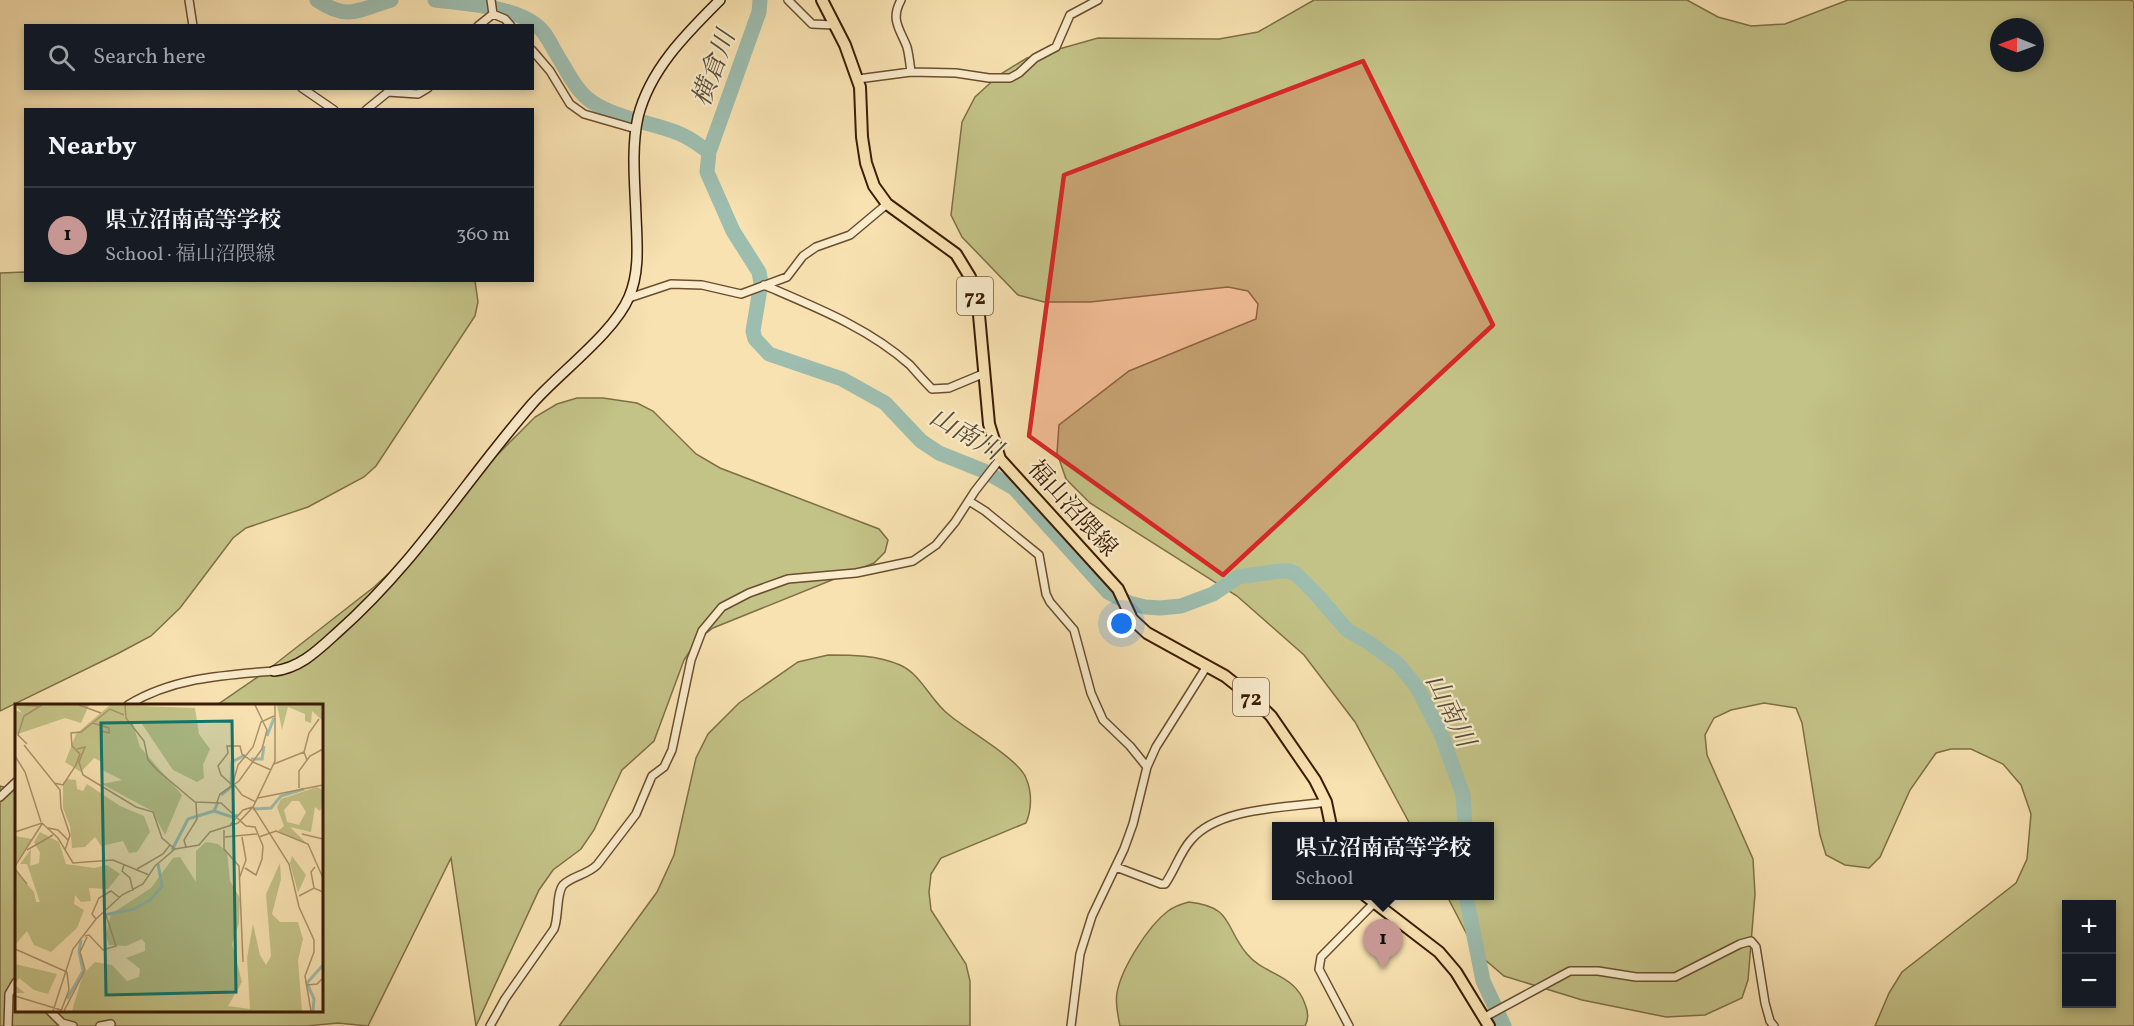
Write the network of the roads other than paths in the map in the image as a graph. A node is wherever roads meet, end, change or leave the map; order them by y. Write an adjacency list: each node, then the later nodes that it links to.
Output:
1 (189, 0): 9 (street)
2 (491, 0): 8 (street)
3 (720, 0): 20 (street)
4 (788, 0): 12 (street)
5 (822, 0): 12 (main road, 福山沼隈線 / 72)
6 (901, 0): 14 (street)
7 (1098, 0): 14 (street)
8 (493, 14): 10 (street); 11 (street)
9 (193, 24)
10 (480, 24)
11 (509, 24)
12 (834, 24): 15 (main road, 福山沼隈線 / 72)
13 (534, 52): 20 (street)
14 (911, 72): 15 (street)
15 (858, 79): 21 (main road, 福山沼隈線 / 72)
16 (305, 90): 18 (street)
17 (425, 90): 19 (street)
18 (331, 108)
19 (368, 108)
20 (636, 129): 23 (street)
21 (887, 204): 22 (street); 24 (main road, 福山沼隈線 / 72)
22 (764, 285): 23 (street); 24 (street)
23 (629, 298): 28 (street)
24 (985, 373): 25 (main road, 福山沼隈線 / 72)
25 (1000, 459): 26 (street); 27 (main road, 福山沼隈線 / 72)
26 (969, 501): 30 (street); 45 (street)
27 (1207, 666): 30 (street); 33 (main road, 福山沼隈線 / 72)
28 (274, 671): 29 (street)
29 (130, 704)
30 (1147, 767): 35 (street)
31 (15, 783): 32 (street)
32 (0, 796)
33 (1326, 802): 34 (main road, 福山沼隈線 / 72); 35 (street)
34 (1330, 822)
35 (1116, 867): 46 (street)
36 (1369, 900): 47 (street)
37 (1371, 900): 40 (main road)
38 (15, 984): 42 (street)
39 (51, 1011): 43 (street)
40 (1487, 1020): 48 (street)
41 (111, 1024): 44 (street)
42 (8, 1026)
43 (73, 1026)
44 (100, 1026)
45 (490, 1026)
46 (1071, 1026)
47 (1349, 1026)
48 (1774, 1026)

